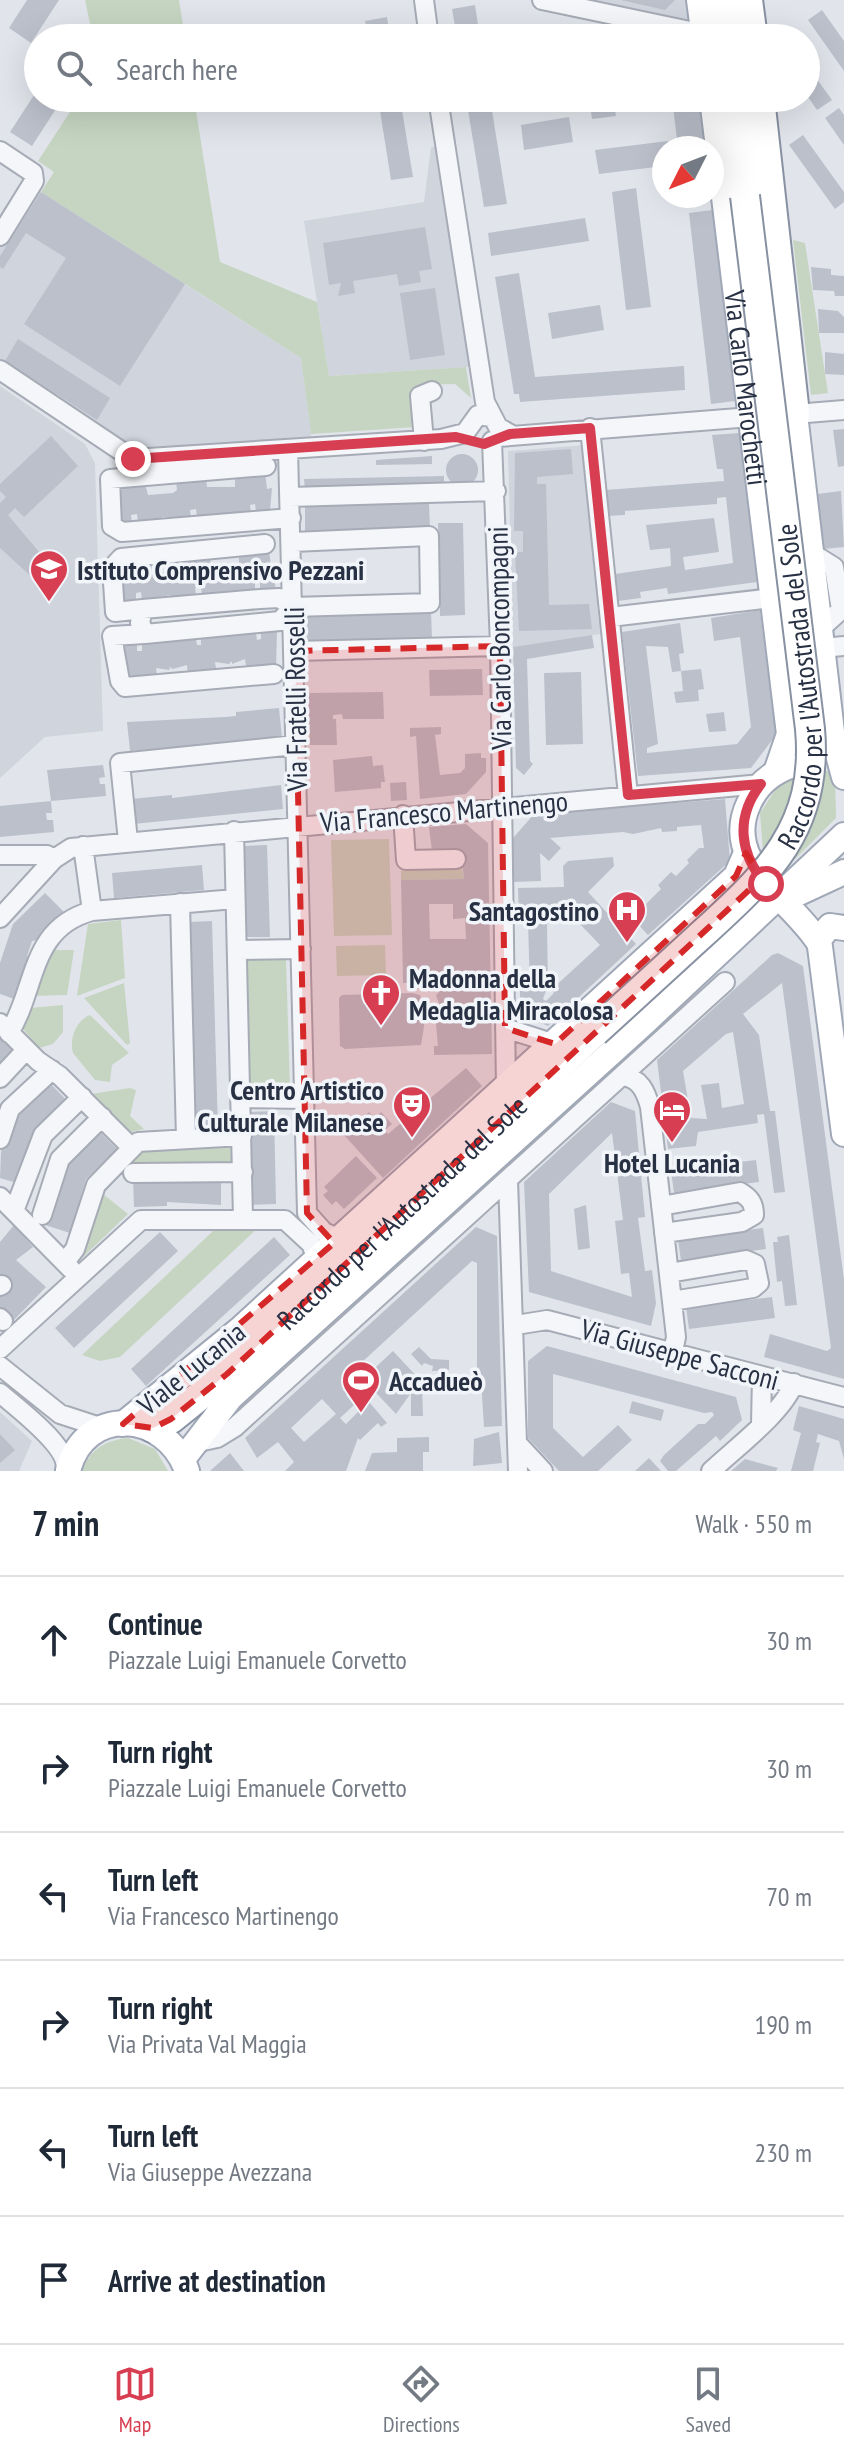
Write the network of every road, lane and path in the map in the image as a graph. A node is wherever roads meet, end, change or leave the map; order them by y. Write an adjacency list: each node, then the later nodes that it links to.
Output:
1 (424, 0): 6 (street)
2 (542, 0): 7 (street)
3 (699, 0): 8 (main road)
4 (721, 0): 9 (highway)
5 (748, 0): 10 (highway)
6 (427, 24)
7 (652, 24)
8 (707, 24)
9 (715, 24)
10 (751, 24)
11 (440, 112): 23 (street, Via Carlo Boncompagni)
12 (714, 112): 21 (main road, Via Carlo Marochetti)
13 (736, 112): 116 (highway, Raccordo per l'Autostrada del Sole, bridge)
14 (762, 112): 20 (highway, Via Carlo Marochetti)
15 (0, 151): 16 (street)
16 (0, 236)
17 (0, 370): 26 (street)
18 (432, 391): 25 (street)
19 (844, 410): 20 (street)
20 (795, 414): 38 (main road, Via Carlo Marochetti)
21 (751, 417): 22 (street); 33 (main road, Via Carlo Marochetti)
22 (590, 428): 23 (street); 36 (street)
23 (497, 431): 24 (street); 24 (street); 28 (street, Via Carlo Boncompagni)
24 (465, 435): 25 (street)
25 (424, 441): 26 (street)
26 (288, 450): 29 (street, Via Fratelli Rosselli)
27 (266, 466): 30 (street)
28 (496, 491): 29 (street); 39 (street, Via Carlo Boncompagni)
29 (290, 497): 30 (street, Via Fratelli Rosselli)
30 (291, 518): 31 (street, Via Fratelli Rosselli)
31 (293, 542): 34 (street, Via Fratelli Rosselli); 34 (street)
32 (265, 544): 35 (street)
33 (772, 598): 36 (street); 44 (main road, Via Carlo Marochetti)
34 (293, 607): 35 (street); 37 (street); 40 (street, Via Fratelli Rosselli)
35 (143, 609): 37 (street)
36 (610, 617): 45 (street)
37 (145, 634): 41 (street)
38 (829, 641): 43 (main road, Via Carlo Marochetti)
39 (500, 646): 40 (street); 46 (street, Via Carlo Boncompagni)
40 (295, 651): 42 (street, Via Fratelli Rosselli)
41 (274, 674)
42 (295, 745): 48 (street, Via Fratelli Rosselli); 51 (street)
43 (843, 773): 44 (main road)
44 (768, 778): 45 (street, Via Francesco Martinengo); 53 (main road, Via Carlo Marochetti)
45 (628, 795): 46 (street, Via Francesco Martinengo)
46 (501, 806): 47 (street, Via Francesco Martinengo); 73 (street, Via Carlo Boncompagni)
47 (403, 815): 48 (street, Via Francesco Martinengo); 56 (street)
48 (298, 824): 49 (street, Via Francesco Martinengo); 67 (street, Via Fratelli Rosselli)
49 (234, 831): 51 (street, Via Francesco Martinengo); 60 (street)
50 (844, 835): 59 (main road, Viale Lucania)
51 (128, 841): 52 (street, Via Francesco Martinengo)
52 (83, 846): 54 (street, Via Francesco Martinengo); 62 (street)
53 (746, 853): 58 (main road, Viale Lucania); 59 (main road)
54 (58, 854): 55 (street, Via Francesco Martinengo); 63 (street)
55 (0, 855)
56 (456, 859)
57 (844, 872): 59 (main road)
58 (717, 894): 64 (street); 74 (main road, Viale Lucania)
59 (778, 895): 64 (main road, Viale Lucania); 66 (main road)
60 (235, 899): 61 (street); 68 (street)
61 (180, 903): 62 (street); 88 (street)
62 (92, 911): 72 (street)
63 (0, 918)
64 (748, 925): 70 (main road, Viale Lucania)
65 (844, 928): 66 (main road)
66 (819, 943): 86 (main road)
67 (301, 949): 68 (street); 82 (street, Via Fratelli Rosselli)
68 (238, 950): 81 (street)
69 (725, 982): 71 (street)
70 (680, 989): 71 (street); 84 (main road, Viale Lucania)
71 (680, 1022): 77 (street)
72 (5, 1028): 75 (street)
73 (505, 1028): 74 (street); 79 (street, Via Carlo Boncompagni)
74 (555, 1044): 79 (main road, Viale Lucania)
75 (26, 1050): 76 (street); 78 (street)
76 (52, 1070): 80 (street); 89 (street)
77 (623, 1076): 83 (street); 95 (street)
78 (0, 1078)
79 (506, 1088): 101 (main road, Viale Lucania)
80 (82, 1097): 85 (street); 96 (street)
81 (241, 1098): 82 (street); 87 (street)
82 (305, 1099): 99 (street, Via Fratelli Rosselli)
83 (586, 1110): 84 (street); 93 (street)
84 (538, 1115): 118 (main road, Viale Lucania)
85 (102, 1117): 90 (street); 97 (street)
86 (844, 1134)
87 (242, 1136): 88 (street); 91 (street)
88 (186, 1138): 90 (street)
89 (0, 1139)
90 (131, 1147): 103 (street)
91 (243, 1172): 92 (street); 98 (street)
92 (133, 1173)
93 (508, 1180): 106 (street); 118 (street)
94 (0, 1197): 96 (street)
95 (661, 1206): 100 (street); 100 (street)
96 (14, 1211): 103 (street)
97 (42, 1215)
98 (243, 1218): 99 (street); 103 (street)
99 (300, 1219): 101 (street); 102 (street)
100 (664, 1233): 104 (street)
101 (339, 1239): 102 (main road, Viale Lucania)
102 (317, 1259): 115 (main road, Viale Lucania)
103 (71, 1269): 107 (street)
104 (669, 1273): 105 (street); 105 (street)
105 (672, 1301): 108 (street)
106 (516, 1325): 108 (street, Via Giuseppe Sacconi); 117 (street)
107 (0, 1349)
108 (673, 1352): 110 (street, Via Giuseppe Sacconi)
109 (0, 1366): 115 (street)
110 (762, 1376): 111 (street, Via Giuseppe Sacconi); 114 (street)
111 (794, 1383): 113 (street, Via Giuseppe Sacconi); 114 (street)
112 (0, 1393): 119 (street)
113 (844, 1397)
114 (761, 1424): 122 (street)
115 (113, 1426): 116 (main road); 119 (main road, Viale Lucania)
116 (153, 1428): 118 (main road)
117 (517, 1443): 120 (street); 121 (street)
118 (188, 1458)
119 (67, 1470)
120 (518, 1471)
121 (543, 1471)
122 (711, 1471)

